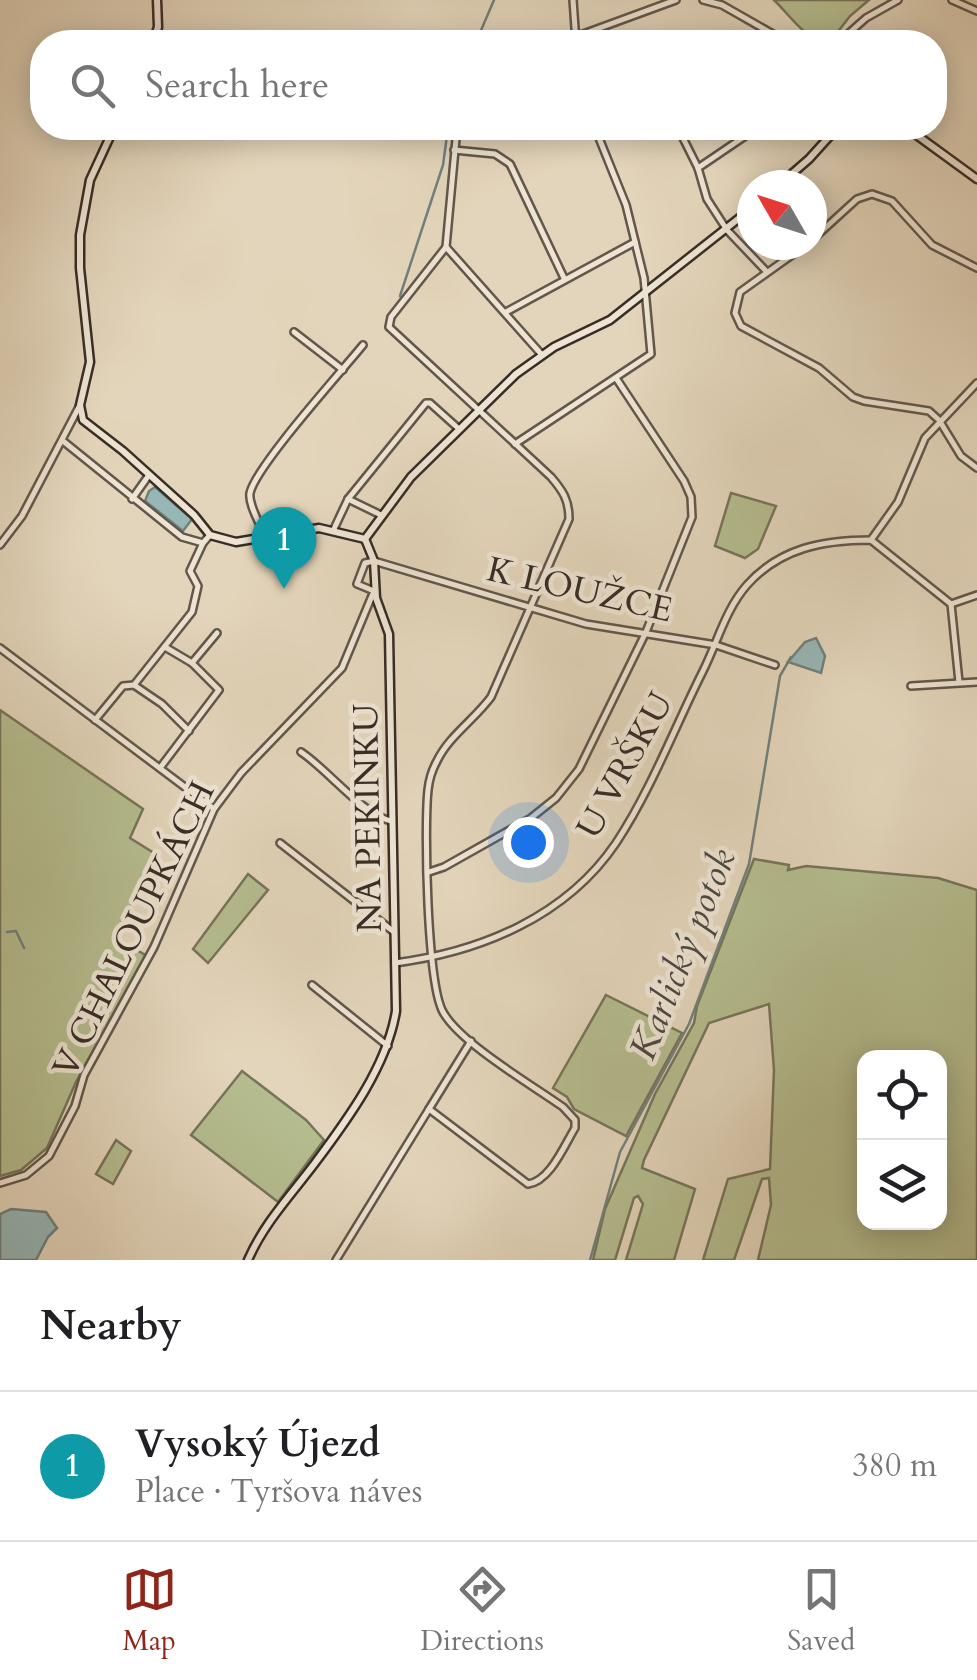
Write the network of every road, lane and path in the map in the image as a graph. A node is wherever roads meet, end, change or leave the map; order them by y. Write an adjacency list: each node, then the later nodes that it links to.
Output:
1 (157, 0): 8 (street)
2 (573, 0): 9 (street)
3 (676, 0): 10 (street)
4 (703, 0): 11 (street)
5 (898, 0): 12 (street)
6 (952, 0): 7 (street)
7 (977, 11)
8 (157, 30)
9 (574, 30)
10 (600, 30)
11 (766, 30)
12 (852, 30)
13 (108, 140): 41 (street)
14 (455, 140): 20 (street)
15 (600, 140): 27 (street)
16 (684, 140): 21 (street)
17 (739, 140): 21 (street)
18 (827, 140): 22 (street)
19 (923, 140): 23 (street)
20 (454, 150): 28 (street); 32 (street)
21 (698, 168): 26 (street)
22 (797, 170)
23 (977, 179)
24 (737, 221): 26 (street)
25 (827, 226): 30 (street)
26 (727, 230): 31 (street); 33 (street)
27 (634, 242): 32 (street); 33 (street)
28 (446, 247): 34 (street); 42 (street)
29 (783, 260): 31 (street)
30 (977, 268)
31 (766, 271): 43 (street)
32 (564, 278): 34 (street)
33 (644, 294): 37 (street); 39 (street)
34 (506, 312): 37 (street)
35 (294, 332): 38 (street)
36 (363, 344): 38 (street)
37 (542, 355): 42 (street)
38 (343, 370): 54 (street)
39 (616, 378): 46 (street); 64 (street)
40 (977, 383): 43 (street)
41 (80, 405): 45 (street); 48 (street)
42 (478, 410): 44 (street); 46 (street)
43 (939, 420): 47 (street); 56 (street)
44 (459, 429): 50 (street); 51 (street)
45 (63, 442): 49 (street); 58 (street)
46 (515, 444): 63 (street)
47 (977, 468)
48 (149, 475): 49 (street); 53 (street)
49 (132, 499): 57 (street)
50 (348, 499): 51 (street); 52 (street)
51 (381, 515): 55 (street)
52 (333, 531): 54 (street); 55 (street)
53 (210, 534): 54 (street); 57 (street)
54 (265, 536)
55 (365, 538): 59 (street)
56 (871, 540): 62 (street); 66 (street, U VRŠKU)
57 (203, 543): 67 (street)
58 (0, 545)
59 (374, 561): 60 (street, NA PEKINKU); 60 (street); 63 (street, K LOUŽCE)
60 (374, 591): 79 (street, V CHALOUPKÁCH); 80 (street, NA PEKINKU)
61 (977, 595): 62 (street)
62 (950, 604): 71 (street)
63 (532, 606): 64 (street, K LOUŽCE); 82 (street)
64 (646, 632): 66 (street, K LOUŽCE); 82 (street)
65 (218, 633): 69 (street)
66 (716, 645): 70 (street, K LOUŽCE); 84 (street, U VRŠKU)
67 (164, 647): 69 (street); 73 (street)
68 (0, 648): 75 (street)
69 (192, 663): 76 (street)
70 (775, 665)
71 (960, 682): 72 (street); 74 (street)
72 (977, 682)
73 (134, 685): 75 (street); 76 (street)
74 (911, 686)
75 (95, 720): 78 (street)
76 (188, 731): 78 (street)
77 (301, 752): 80 (street)
78 (160, 768): 79 (street)
79 (214, 809): 90 (street, V CHALOUPKÁCH)
80 (391, 820): 83 (street, NA PEKINKU)
81 (280, 843): 83 (street)
82 (428, 872): 84 (street)
83 (394, 932): 85 (street, NA PEKINKU)
84 (432, 958): 85 (street, U VRŠKU); 87 (street)
85 (395, 963): 88 (street, NA PEKINKU)
86 (312, 985): 88 (street)
87 (471, 1042): 89 (street); 89 (street)
88 (388, 1046): 91 (street)
89 (428, 1108): 92 (street)
90 (0, 1184)
91 (248, 1260)
92 (336, 1260)

